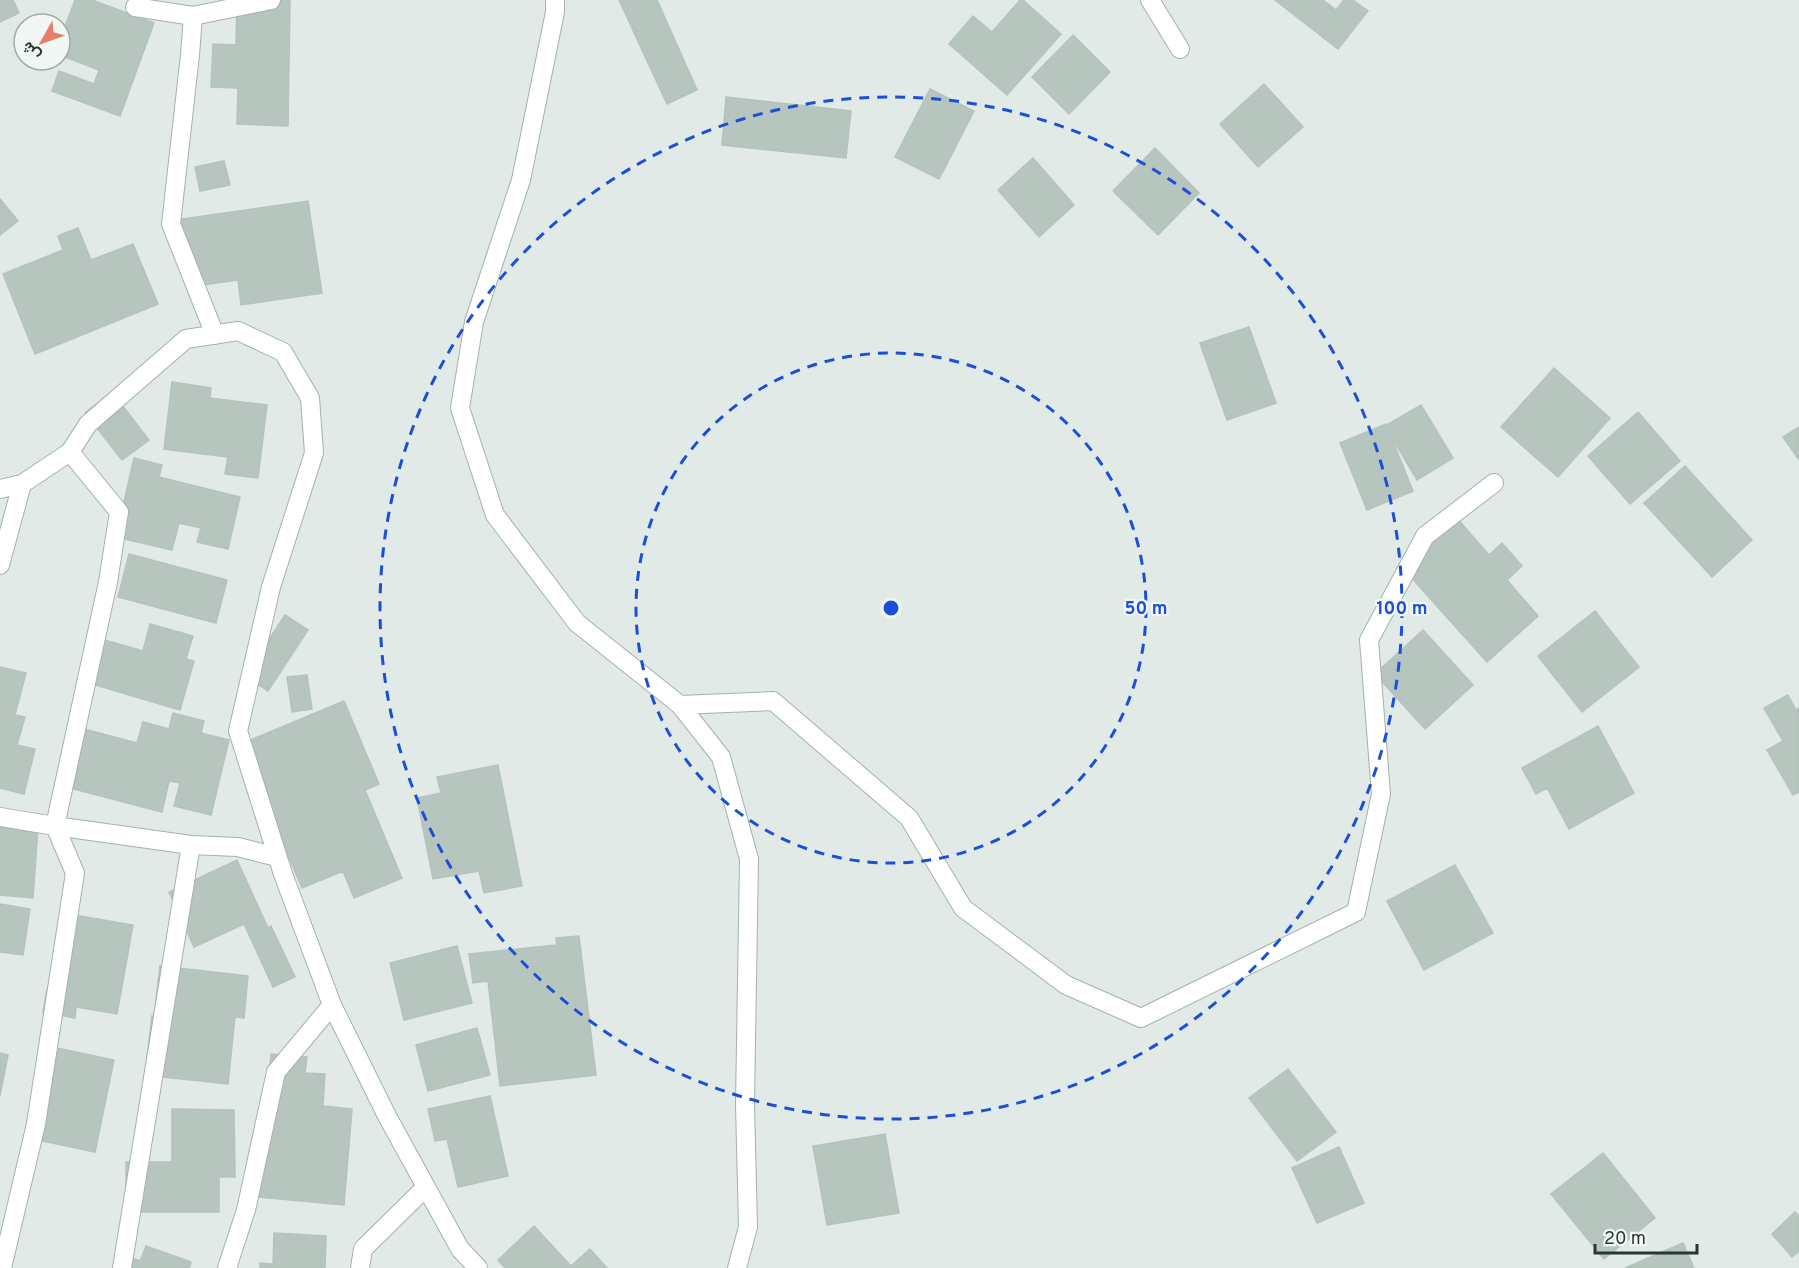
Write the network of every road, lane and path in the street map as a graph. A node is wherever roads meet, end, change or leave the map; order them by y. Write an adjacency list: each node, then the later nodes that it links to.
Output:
1 (271, 0): 5 (street)
2 (555, 0): 13 (street)
3 (1150, 0): 6 (street)
4 (135, 7): 5 (street)
5 (193, 16): 7 (street)
6 (1180, 49)
7 (215, 335): 8 (street); 17 (street)
8 (70, 452): 10 (street); 15 (street)
9 (1494, 483): 13 (street)
10 (22, 484): 11 (street); 12 (street)
11 (0, 489)
12 (0, 566)
13 (680, 705): 25 (street)
14 (0, 817): 15 (street)
15 (55, 826): 16 (street); 20 (street)
16 (191, 844): 17 (street); 21 (street)
17 (277, 856): 18 (street)
18 (332, 1005): 19 (street); 22 (street)
19 (426, 1187): 23 (street); 24 (street)
20 (2, 1268)
21 (122, 1268)
22 (227, 1268)
23 (360, 1268)
24 (478, 1268)
25 (737, 1268)

